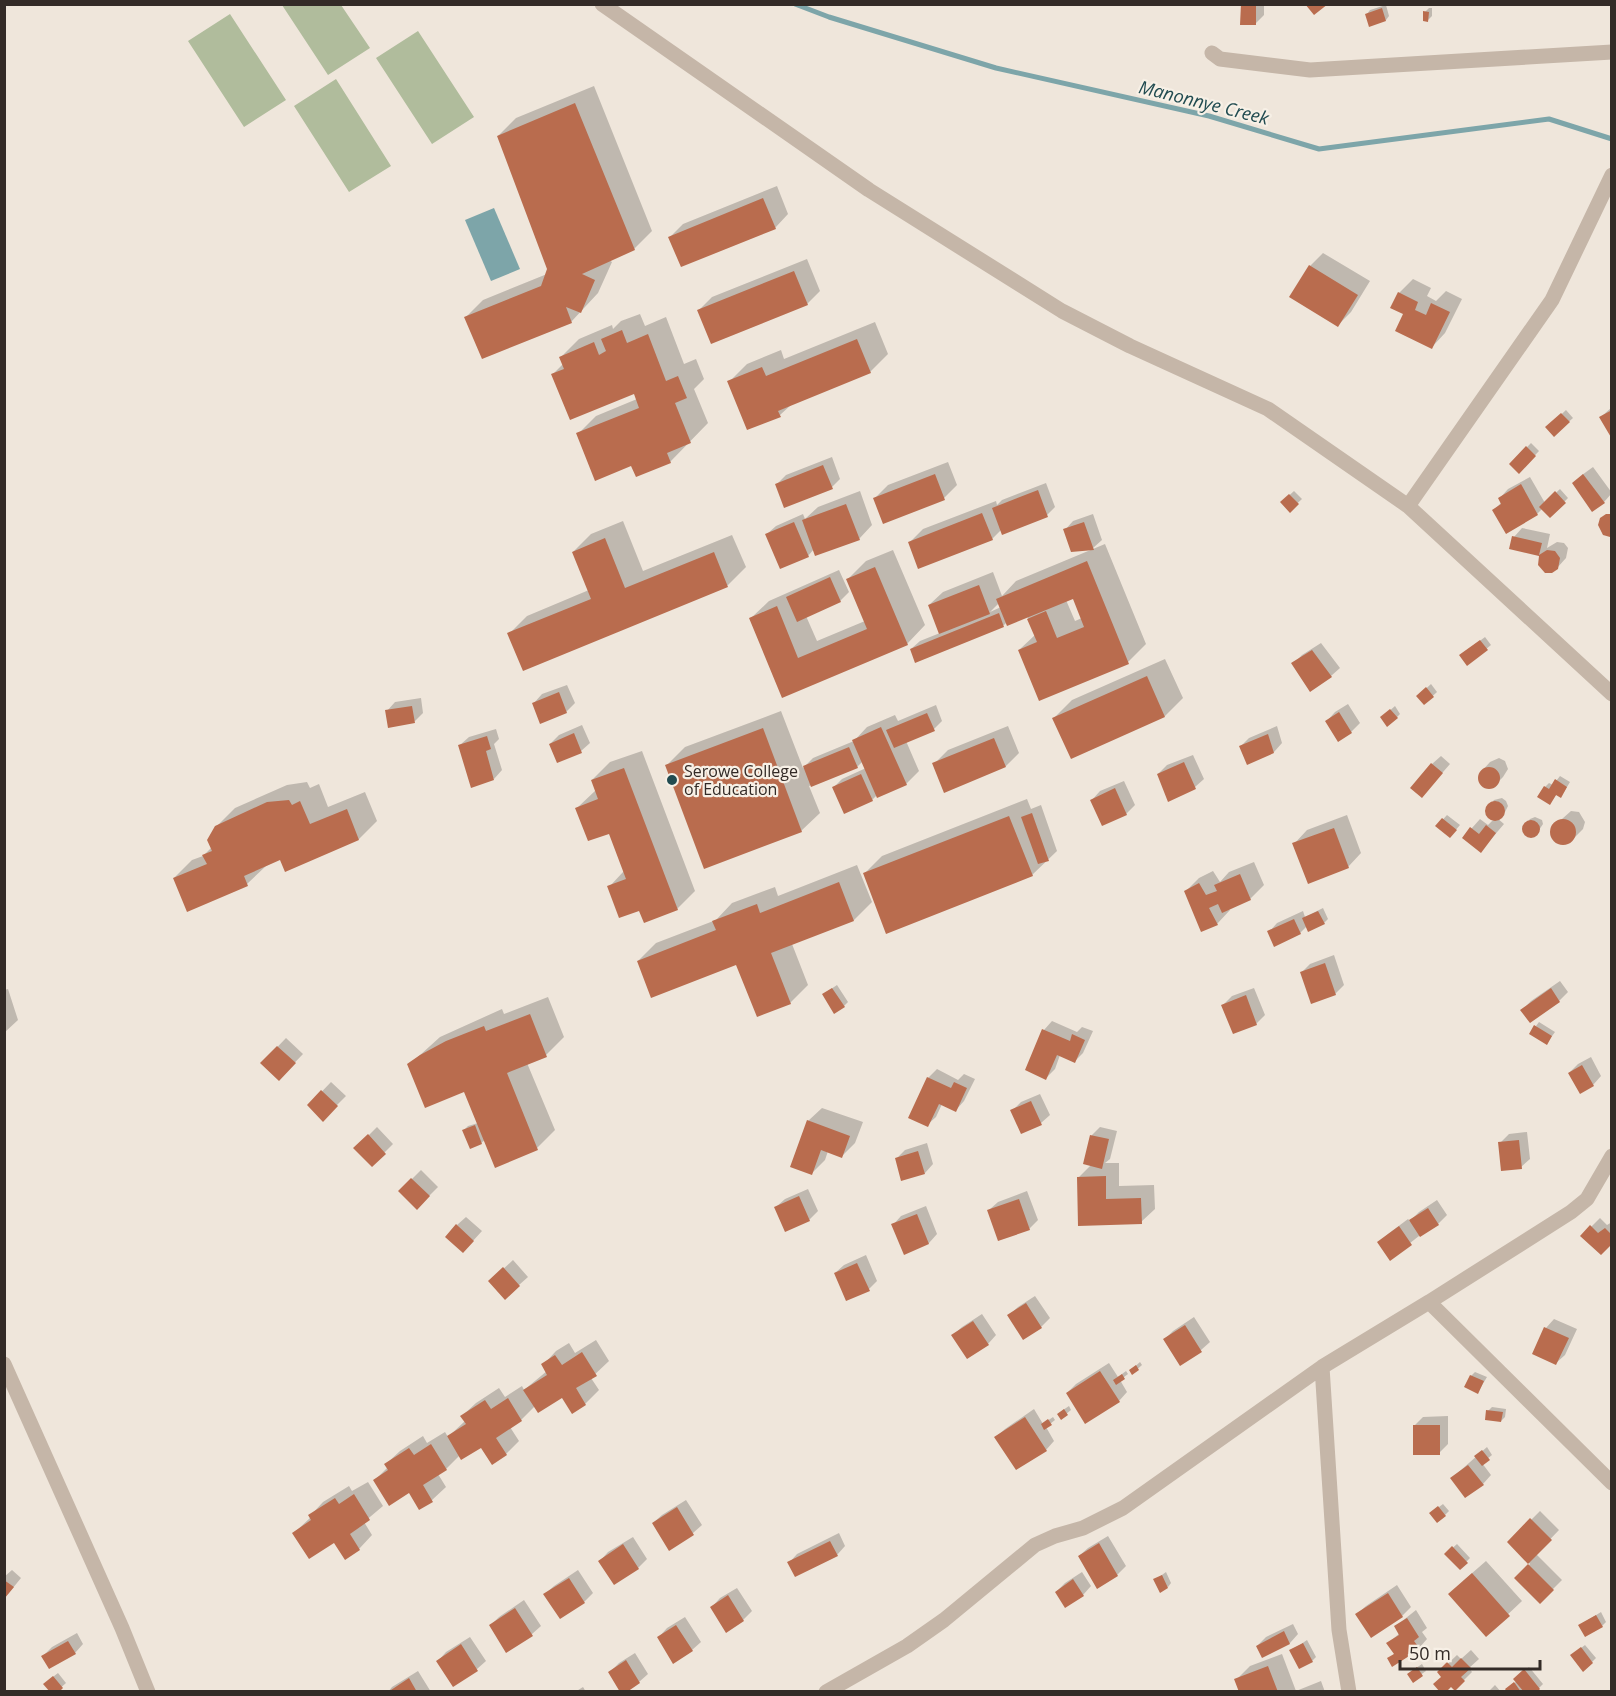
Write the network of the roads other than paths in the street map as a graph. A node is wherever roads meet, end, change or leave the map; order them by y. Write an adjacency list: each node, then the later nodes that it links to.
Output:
1 (602, 4): 5 (street)
2 (1212, 52): 3 (street)
3 (1611, 52)
4 (1611, 175): 5 (street)
5 (1408, 506): 6 (street)
6 (1611, 694)
7 (1611, 1156): 8 (street)
8 (1429, 1302): 10 (street); 11 (street)
9 (4, 1364): 12 (street)
10 (1322, 1367): 13 (street); 14 (street)
11 (1611, 1483)
12 (148, 1692)
13 (826, 1692)
14 (1349, 1692)

